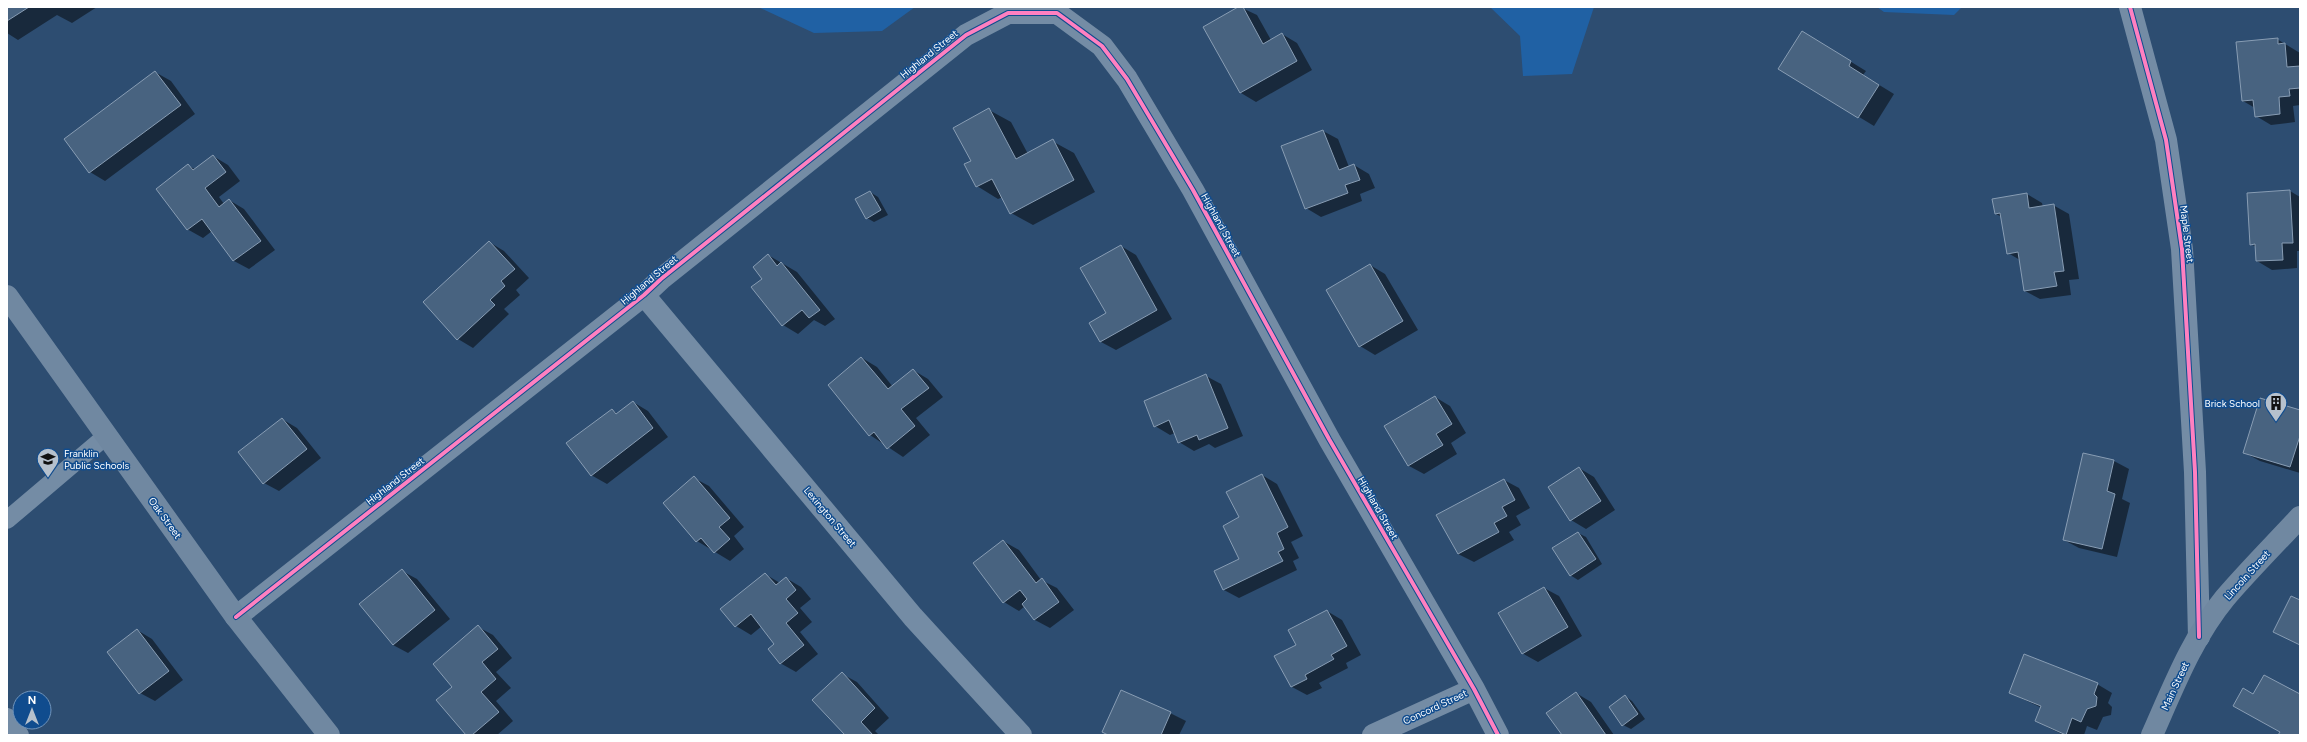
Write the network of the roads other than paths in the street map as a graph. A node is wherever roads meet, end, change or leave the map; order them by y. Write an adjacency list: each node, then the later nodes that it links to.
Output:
1 (2130, 7): 8 (street, Maple Street)
2 (644, 295): 7 (street, Highland Street); 9 (street, Highland Street); 13 (street, Lexington Street)
3 (7, 296): 4 (main road, Oak Street)
4 (106, 436): 5 (lane); 7 (main road, Oak Street)
5 (7, 520)
6 (2299, 520): 8 (main road, Lincoln Street)
7 (236, 616): 12 (main road, Oak Street)
8 (2199, 637): 16 (main road, Main Street)
9 (1474, 688): 14 (street, Concord Street); 15 (street, Highland Street)
10 (7, 717): 11 (lane)
11 (20, 735)
12 (329, 735)
13 (1020, 735)
14 (1374, 735)
15 (1498, 735)
16 (2152, 735)

